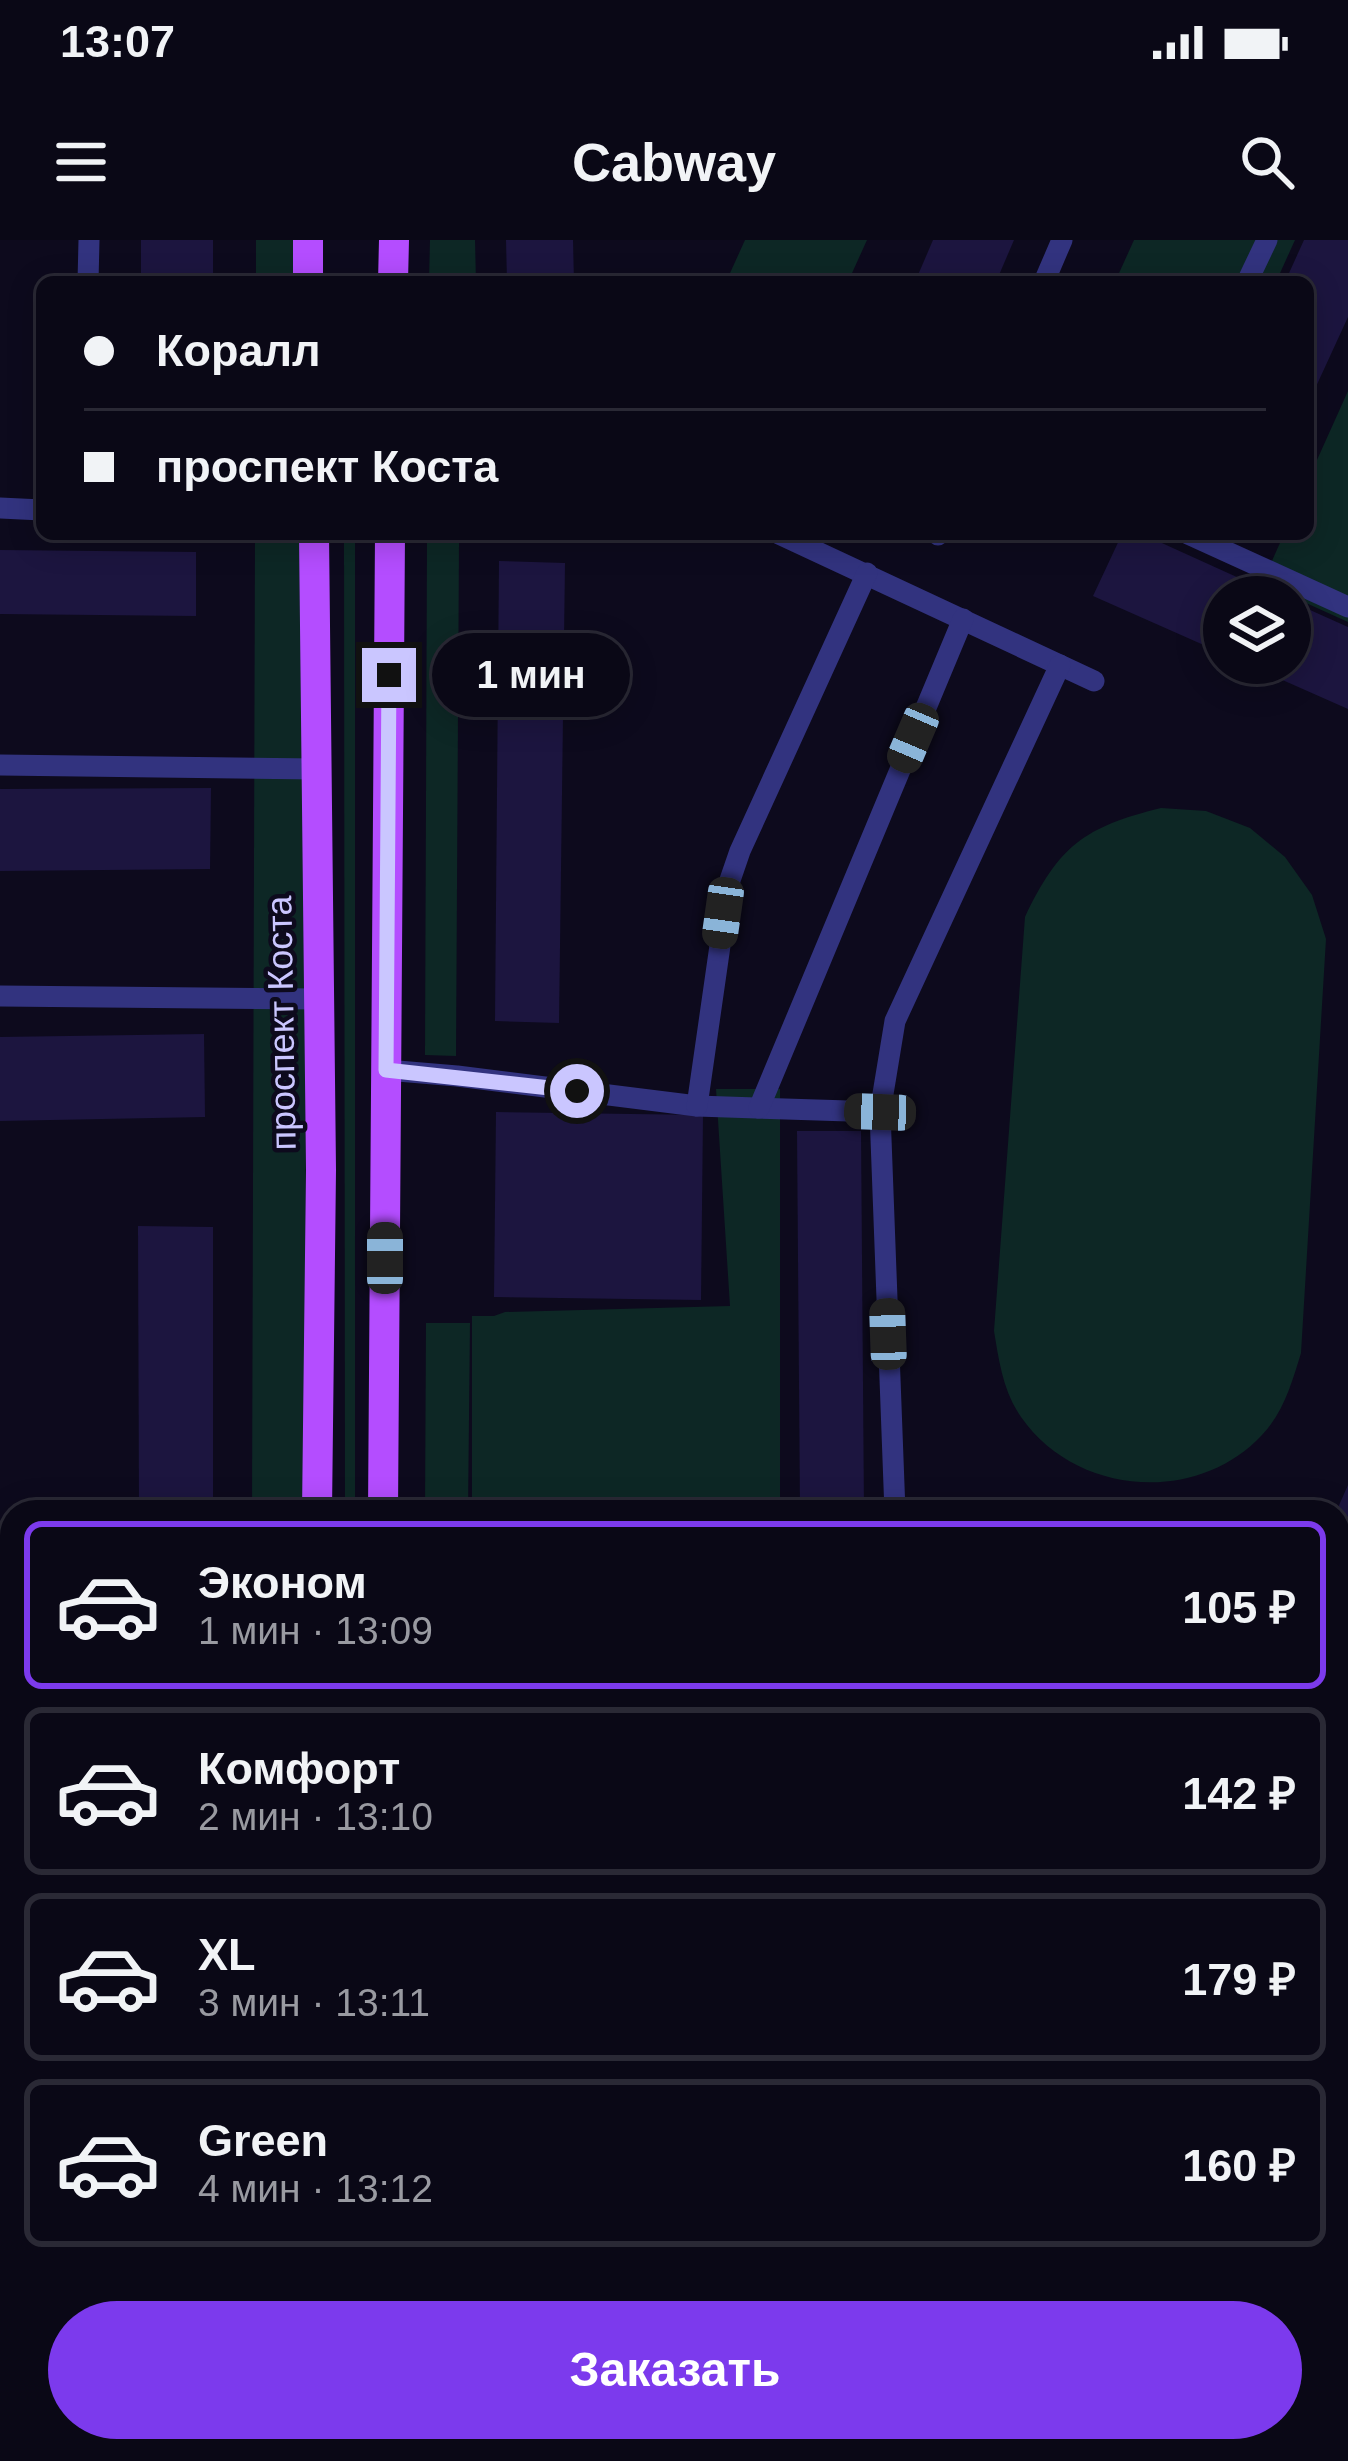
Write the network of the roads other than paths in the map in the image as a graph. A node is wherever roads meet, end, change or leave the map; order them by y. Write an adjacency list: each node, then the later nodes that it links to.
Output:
1 (89, 240): 6 (lane)
2 (308, 240): 7 (main road)
3 (394, 240): 8 (main road)
4 (1062, 240): 9 (lane)
5 (1267, 240): 10 (lane)
6 (88, 276)
7 (308, 276)
8 (393, 276)
9 (1047, 276)
10 (1249, 276)
11 (0, 508): 12 (lane)
12 (36, 510)
13 (314, 540): 23 (main road, проспект Коста)
14 (390, 540): 26 (main road)
15 (793, 540): 17 (lane)
16 (1201, 540): 18 (lane)
17 (867, 573): 19 (lane); 27 (lane)
18 (1348, 607)
19 (963, 619): 20 (lane); 28 (lane)
20 (1060, 664): 21 (lane); 29 (lane)
21 (1094, 681)
22 (0, 765): 23 (lane)
23 (317, 769): 25 (main road, проспект Коста)
24 (0, 996): 25 (lane)
25 (319, 999): 30 (main road, проспект Коста)
26 (386, 1070): 27 (lane); 31 (main road)
27 (697, 1106): 28 (lane)
28 (759, 1108): 29 (lane)
29 (880, 1112): 32 (lane)
30 (317, 1500)
31 (383, 1500)
32 (895, 1500)

